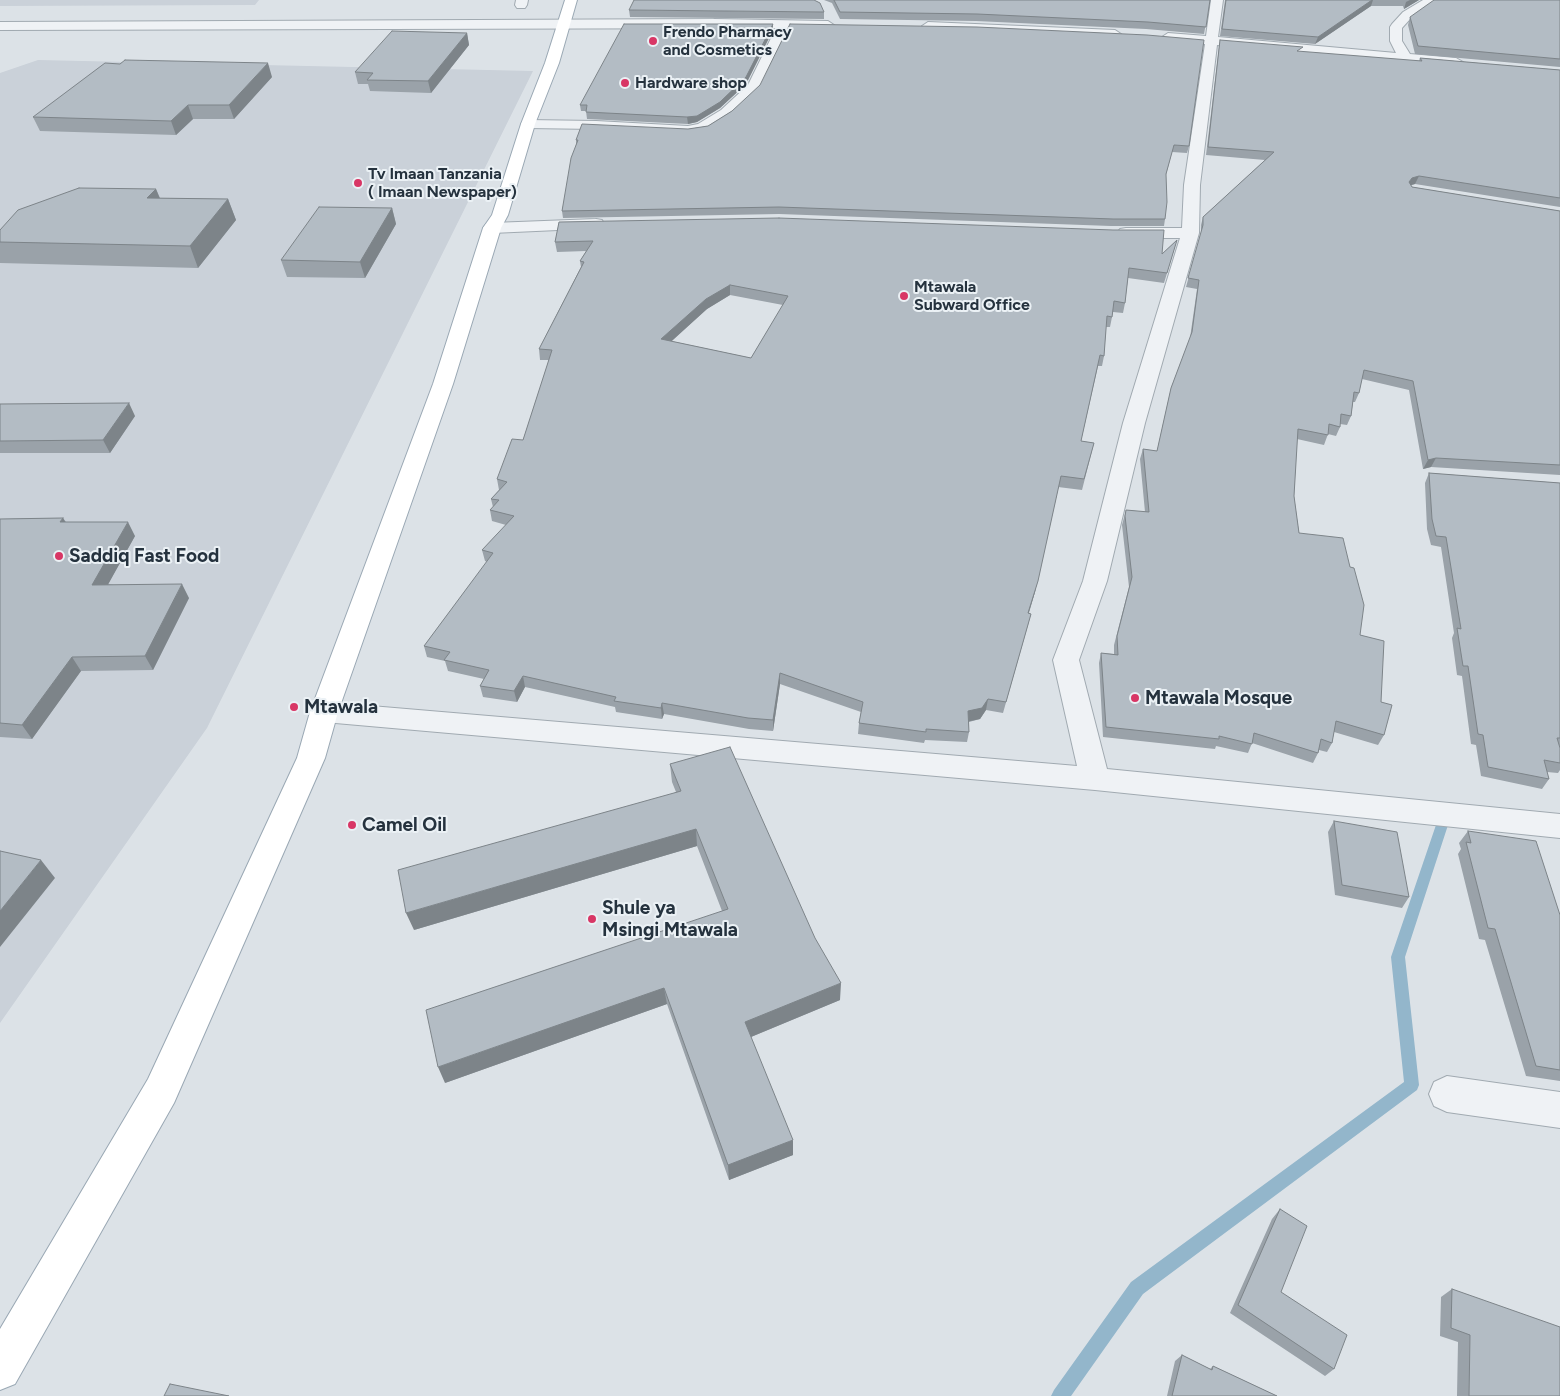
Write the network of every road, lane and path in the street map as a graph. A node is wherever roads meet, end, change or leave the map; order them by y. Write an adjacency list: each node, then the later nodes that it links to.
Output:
1 (1217, 0): 10 (street)
2 (1432, 0): 11 (street)
3 (567, 13): 5 (street); 6 (street); 13 (main road)
4 (837, 21): 5 (street)
5 (784, 25): 13 (street)
6 (0, 26)
7 (920, 26): 8 (street)
8 (1127, 34)
9 (1155, 36): 10 (street)
10 (1212, 42): 11 (street); 17 (street)
11 (1405, 57): 12 (street)
12 (1470, 63)
13 (528, 124): 15 (main road)
14 (616, 224): 15 (street)
15 (492, 228): 18 (main road)
16 (1112, 233): 17 (street)
17 (1190, 233): 19 (street)
18 (324, 712): 19 (street); 23 (main road)
19 (1095, 779): 20 (street)
20 (1560, 826)
21 (1447, 1094): 22 (street)
22 (1560, 1110)
23 (0, 1369)

